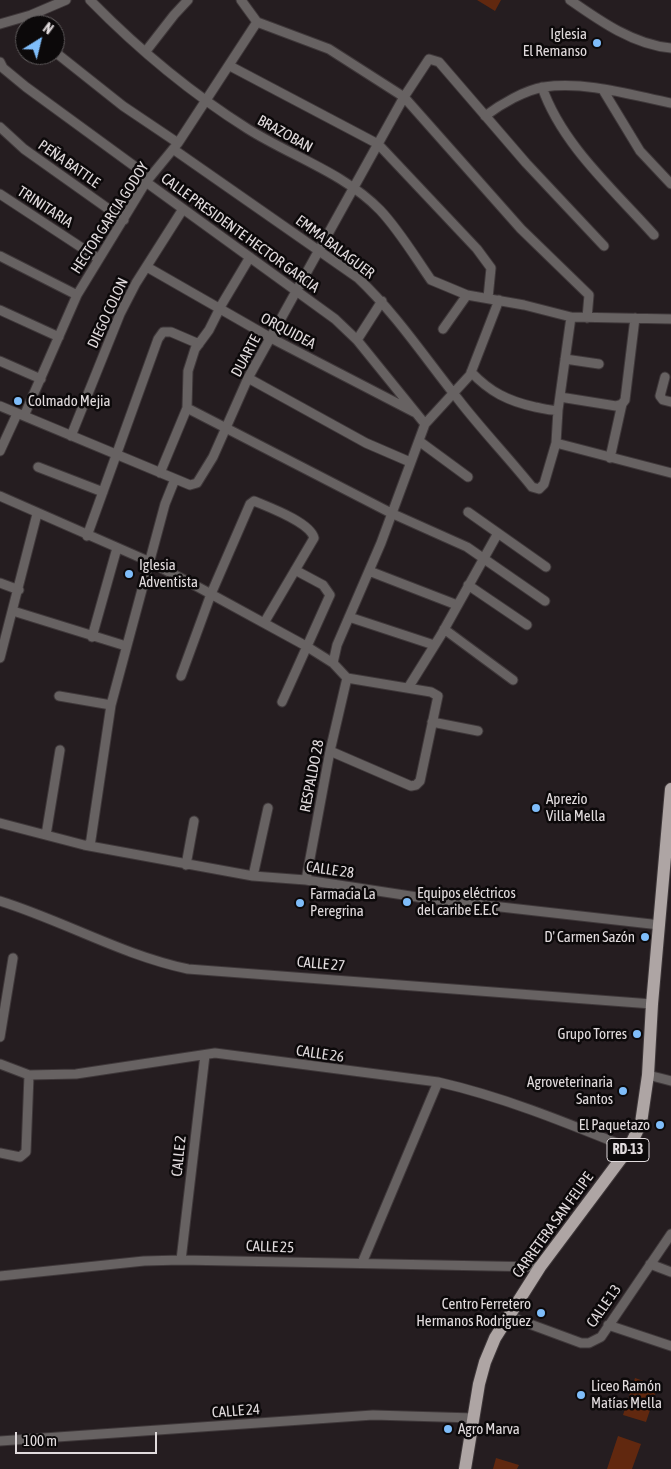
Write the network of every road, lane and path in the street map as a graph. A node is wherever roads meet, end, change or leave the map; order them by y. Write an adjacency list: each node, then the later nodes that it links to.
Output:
1 (66, 0): 6 (street)
2 (90, 0): 11 (street, BRAZOBAN)
3 (188, 0): 11 (street)
4 (241, 0): 8 (street)
5 (570, 0): 10 (street)
6 (31, 15)
7 (15, 20): 9 (street)
8 (258, 22): 14 (street, HECTOR GARCIA GODOY); 17 (street)
9 (0, 24)
10 (671, 48)
11 (146, 51): 18 (street, BRAZOBAN)
12 (65, 60): 23 (street, EMMA BALAGUER)
13 (0, 62): 24 (street, CALLE PRESIDENTE HECTOR GARCIA)
14 (230, 66): 18 (street, HECTOR GARCIA GODOY); 22 (street)
15 (542, 87): 16 (street); 20 (street); 30 (street)
16 (603, 90): 19 (street); 25 (street)
17 (404, 97): 20 (street, DUARTE); 22 (street, DUARTE); 46 (street)
18 (206, 100): 23 (street, HECTOR GARCIA GODOY); 26 (street, BRAZOBAN)
19 (671, 103)
20 (485, 116): 31 (street)
21 (0, 128): 29 (street, PEÑA BATTLE)
22 (378, 144): 26 (street, DUARTE); 40 (street)
23 (176, 146): 24 (street, HECTOR GARCIA GODOY); 32 (street, EMMA BALAGUER)
24 (146, 182): 28 (street, CALLE PRESIDENTE HECTOR GARCIA); 29 (street, HECTOR GARCIA GODOY)
25 (671, 184)
26 (353, 187): 32 (street, DUARTE); 38 (street, BRAZOBAN)
27 (0, 194): 35 (street, TRINITARIA)
28 (183, 209): 34 (street, CALLE PRESIDENTE HECTOR GARCIA); 36 (street, DIEGO COLON)
29 (124, 220): 35 (street, HECTOR GARCIA GODOY)
30 (654, 235)
31 (604, 246)
32 (319, 250): 37 (street, DUARTE); 42 (street, EMMA BALAGUER)
33 (0, 256): 39 (street)
34 (250, 257): 37 (street, CALLE PRESIDENTE HECTOR GARCIA); 43 (street)
35 (99, 259): 39 (street, HECTOR GARCIA GODOY)
36 (147, 267): 43 (street, ORQUIDEA); 72 (street, DIEGO COLON)
37 (296, 290): 51 (street, DUARTE); 52 (street, CALLE PRESIDENTE HECTOR GARCIA)
38 (467, 294): 40 (street, BRAZOBAN); 49 (street)
39 (77, 295): 50 (street, HECTOR GARCIA GODOY)
40 (488, 298): 41 (street, BRAZOBAN)
41 (499, 300): 45 (street, BRAZOBAN); 57 (street)
42 (382, 302): 52 (street); 61 (street, EMMA BALAGUER)
43 (219, 309): 51 (street, ORQUIDEA); 53 (street)
44 (0, 310): 50 (street)
45 (571, 317): 46 (street, BRAZOBAN); 54 (street)
46 (587, 318): 47 (street, BRAZOBAN)
47 (635, 318): 48 (street, BRAZOBAN); 64 (street)
48 (671, 318)
49 (443, 329)
50 (59, 337): 60 (street, HECTOR GARCIA GODOY)
51 (271, 338): 59 (street, DUARTE); 68 (street, ORQUIDEA)
52 (357, 340): 68 (street, CALLE PRESIDENTE HECTOR GARCIA)
53 (199, 344): 66 (street); 76 (street)
54 (565, 359): 56 (street); 62 (street)
55 (0, 360): 60 (street)
56 (599, 364)
57 (471, 372): 61 (street); 67 (street)
58 (665, 377): 63 (street)
59 (248, 378): 71 (street, DUARTE); 78 (street)
60 (41, 379): 69 (street, HECTOR GARCIA GODOY)
61 (454, 394): 70 (street); 74 (street, EMMA BALAGUER)
62 (560, 397): 64 (street); 67 (street)
63 (671, 402)
64 (622, 404): 77 (street)
65 (0, 406): 69 (street, DUARTE)
66 (187, 408): 71 (street); 80 (street)
67 (558, 410): 74 (street)
68 (418, 414): 70 (street, CALLE PRESIDENTE HECTOR GARCIA)
69 (20, 415): 72 (street, DUARTE); 75 (street, HECTOR GARCIA GODOY)
70 (425, 424): 73 (street)
71 (226, 427): 83 (street, DUARTE); 87 (street)
72 (71, 436): 76 (street, DUARTE)
73 (419, 441): 78 (street); 82 (street)
74 (556, 444): 77 (street)
75 (0, 451)
76 (117, 454): 80 (street, DUARTE); 84 (street)
77 (610, 458): 81 (street)
78 (410, 462): 87 (street)
79 (38, 467): 84 (street)
80 (160, 473): 83 (street, DUARTE)
81 (671, 473)
82 (468, 477)
83 (175, 479): 93 (street)
84 (103, 492): 90 (street)
85 (0, 496): 88 (street)
86 (468, 512): 89 (street)
87 (391, 513): 92 (street); 96 (street)
88 (37, 514): 90 (street); 99 (street)
89 (498, 533): 92 (street); 94 (street)
90 (88, 536): 91 (street)
91 (117, 548): 93 (street); 108 (street)
92 (483, 560): 98 (street); 101 (street)
93 (148, 561): 100 (street); 110 (street)
94 (546, 567)
95 (295, 570): 100 (street); 105 (street); 111 (street)
96 (369, 571): 102 (street); 104 (street)
97 (0, 583): 99 (street)
98 (468, 585): 102 (street); 106 (street)
99 (19, 590): 103 (street)
100 (211, 594): 105 (street); 114 (street)
101 (545, 601)
102 (457, 605): 107 (street)
103 (13, 611): 108 (street); 112 (street)
104 (349, 617): 109 (street); 113 (street)
105 (264, 623): 111 (street)
106 (527, 625)
107 (444, 629): 109 (street); 116 (street)
108 (92, 637): 110 (street)
109 (434, 645): 117 (street)
110 (126, 646): 120 (street)
111 (306, 646): 113 (street); 119 (street)
112 (0, 658)
113 (333, 663): 115 (street)
114 (181, 676)
115 (347, 678): 117 (street); 124 (street, RESPALDO 28)
116 (513, 680)
117 (408, 688): 121 (street)
118 (59, 696): 120 (street)
119 (282, 702)
120 (111, 705): 130 (street)
121 (432, 722): 122 (street); 124 (street)
122 (478, 731)
123 (60, 750): 129 (street)
124 (330, 751): 133 (street, RESPALDO 28)
125 (671, 790): 135 (main road, CARRETERA SAN FELIPE / RD-13)
126 (268, 808): 132 (street)
127 (194, 821): 131 (street)
128 (0, 823): 129 (street, CALLE 28)
129 (46, 835): 130 (street, CALLE 28)
130 (90, 846): 131 (street, CALLE 28)
131 (186, 865): 132 (street, CALLE 28)
132 (253, 876): 133 (street, CALLE 28)
133 (306, 880): 135 (street, CALLE 28)
134 (0, 901): 137 (street, CALLE 27)
135 (660, 925): 137 (main road, CARRETERA SAN FELIPE / RD-13)
136 (13, 958): 138 (street)
137 (652, 1004): 142 (main road, CARRETERA SAN FELIPE / RD-13)
138 (0, 1036)
139 (204, 1055): 141 (street, CALLE 26); 144 (street, CALLE 26); 148 (street, CALLE 2)
140 (0, 1064): 141 (street, CALLE 26)
141 (29, 1075): 146 (street)
142 (648, 1075): 143 (street); 145 (main road, CARRETERA SAN FELIPE / RD-13)
143 (671, 1081)
144 (438, 1082): 145 (street, CALLE 26); 149 (street)
145 (629, 1148): 151 (main road, CARRETERA SAN FELIPE / RD-13)
146 (0, 1153)
147 (671, 1234): 150 (street, CALLE 13)
148 (182, 1260): 149 (street, CALLE 25); 153 (street, CALLE 25)
149 (362, 1263): 151 (street, CALLE 25)
150 (650, 1264): 152 (street); 155 (street, CALLE 13)
151 (540, 1267): 154 (main road, CARRETERA SAN FELIPE / RD-13)
152 (671, 1272)
153 (0, 1276)
154 (508, 1316): 155 (street, CALLE 13); 157 (main road, CARRETERA SAN FELIPE / RD-13)
155 (608, 1325): 156 (street)
156 (671, 1346)
157 (474, 1418): 158 (street, CALLE 24); 159 (main road, CARRETERA SAN FELIPE / RD-13)
158 (0, 1441)
159 (465, 1469)

